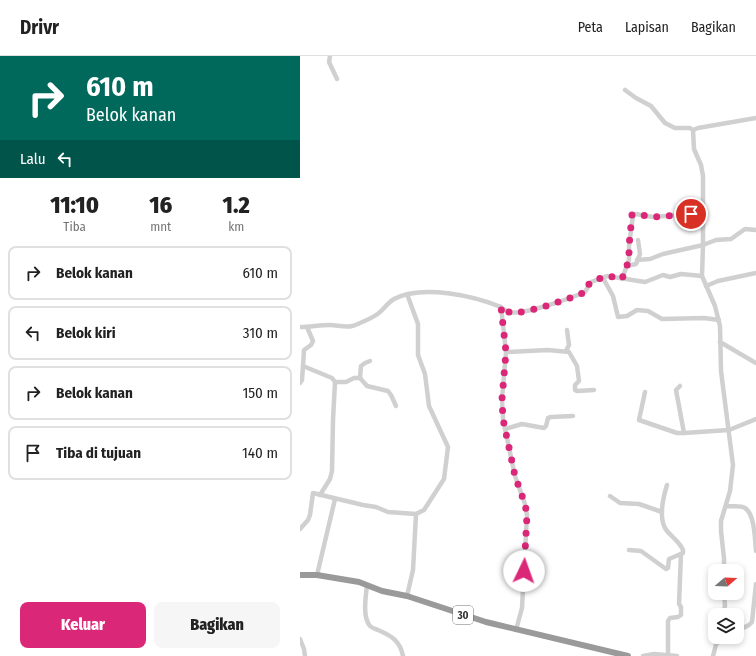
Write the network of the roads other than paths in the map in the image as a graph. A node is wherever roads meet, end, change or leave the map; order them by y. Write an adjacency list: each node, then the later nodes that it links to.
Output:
1 (330, 56): 2 (street)
2 (337, 78)
3 (626, 90): 5 (street)
4 (756, 118): 5 (street)
5 (692, 130): 9 (street)
6 (692, 221): 11 (street)
7 (756, 230): 9 (street)
8 (638, 240): 10 (street)
9 (703, 245): 10 (street); 13 (street)
10 (637, 260): 11 (street)
11 (627, 266): 15 (street)
12 (756, 273): 16 (street)
13 (702, 276): 15 (street); 16 (street)
14 (603, 278): 15 (street); 18 (street); 19 (street)
15 (622, 279)
16 (706, 286): 19 (street)
17 (407, 294): 18 (street); 21 (street); 47 (street)
18 (501, 307): 25 (street)
19 (718, 320): 23 (street)
20 (300, 327): 21 (street)
21 (307, 327): 28 (street)
22 (567, 330): 24 (street)
23 (720, 342): 27 (street); 39 (street)
24 (566, 351): 25 (street); 33 (street)
25 (506, 352): 38 (street)
26 (370, 361): 29 (street)
27 (756, 363)
28 (303, 366): 30 (street); 31 (street)
29 (360, 378): 30 (street); 35 (street)
30 (336, 382): 42 (street)
31 (300, 383)
32 (680, 386): 40 (street)
33 (594, 390)
34 (645, 392): 40 (street)
35 (396, 406)
36 (573, 416): 38 (street)
37 (756, 419): 39 (street)
38 (505, 429): 59 (street)
39 (729, 430): 40 (street); 45 (street)
40 (684, 433)
41 (667, 485): 46 (street)
42 (320, 495): 44 (street); 48 (street)
43 (610, 496): 46 (street)
44 (335, 499): 47 (street); 54 (street)
45 (726, 506): 50 (street); 52 (street)
46 (662, 512): 51 (street)
47 (416, 514): 57 (street)
48 (300, 529)
49 (629, 550): 51 (street)
50 (756, 551)
51 (681, 554): 62 (street)
52 (724, 564)
53 (300, 575): 54 (highway, 30)
54 (317, 575): 56 (highway, 30)
55 (756, 584): 58 (street)
56 (367, 585): 57 (highway, 30); 64 (street)
57 (407, 596): 59 (highway, 30)
58 (744, 628)
59 (516, 630): 65 (highway, 30)
60 (300, 639): 63 (street)
61 (716, 644): 68 (street)
62 (668, 655): 66 (street); 67 (street)
63 (305, 656)
64 (403, 656)
65 (628, 656)
66 (643, 656)
67 (677, 656)
68 (713, 656)

